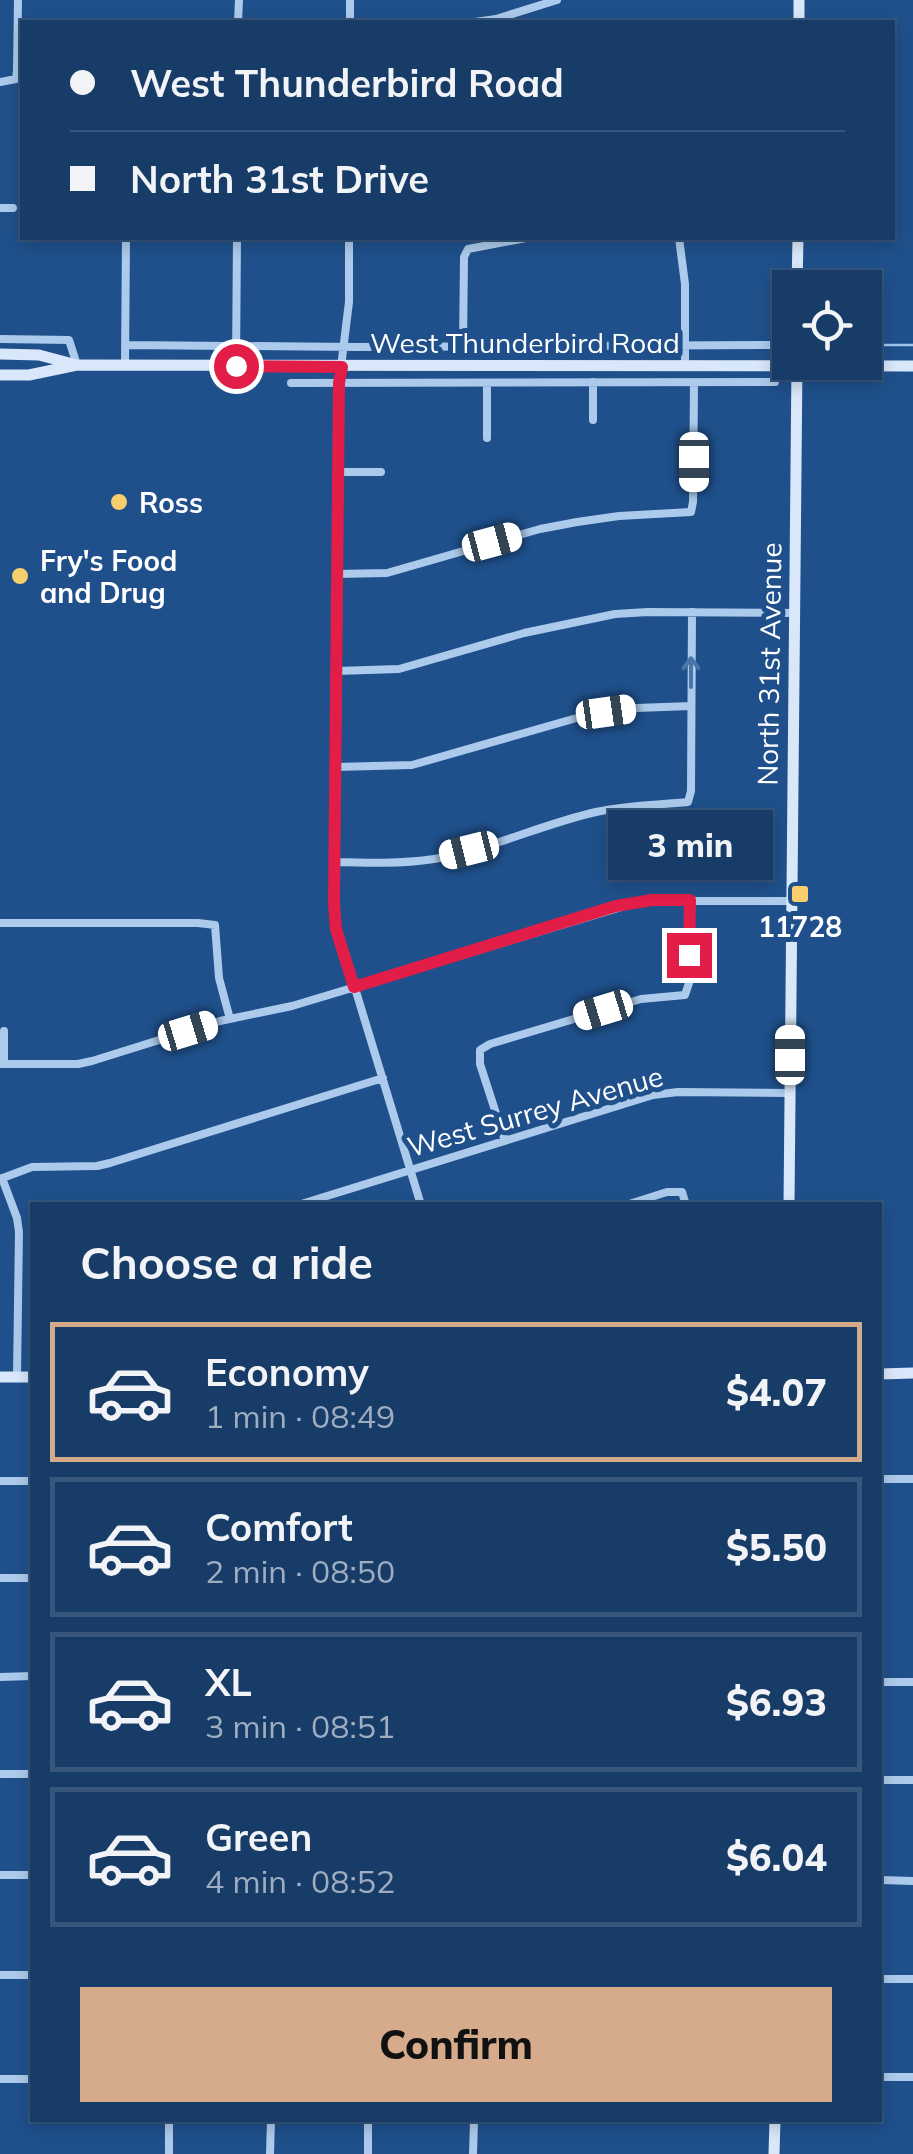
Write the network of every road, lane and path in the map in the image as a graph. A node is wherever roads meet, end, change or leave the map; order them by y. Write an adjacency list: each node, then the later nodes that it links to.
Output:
1 (18, 0): 4 (street)
2 (557, 0): 3 (street)
3 (489, 20)
4 (0, 82)
5 (0, 208): 6 (street)
6 (13, 208)
7 (126, 240): 15 (street)
8 (237, 240): 16 (street)
9 (349, 240): 20 (street)
10 (515, 240): 18 (street)
11 (679, 240): 19 (street)
12 (798, 240): 13 (street)
13 (799, 270)
14 (0, 339): 23 (street)
15 (126, 345): 16 (street, West Thunderbird Road); 24 (street)
16 (236, 345): 20 (street, West Thunderbird Road); 26 (street)
17 (772, 345): 19 (street, West Thunderbird Road)
18 (464, 346): 19 (street, West Thunderbird Road); 20 (street, West Thunderbird Road)
19 (686, 346): 27 (street)
20 (345, 347): 29 (street)
21 (3, 355): 23 (street, West Thunderbird Road)
22 (772, 364): 27 (street, West Thunderbird Road)
23 (77, 365): 24 (street, West Thunderbird Road); 30 (street, West Thunderbird Road)
24 (125, 365): 26 (street, West Thunderbird Road)
25 (882, 365): 28 (street, West Thunderbird Road)
26 (236, 366): 29 (street, West Thunderbird Road)
27 (686, 366): 29 (street, West Thunderbird Road)
28 (913, 366)
29 (342, 367): 37 (street)
30 (0, 375)
31 (797, 380): 44 (street, North 31st Avenue)
32 (487, 382): 33 (street, West Thunderbird Road); 37 (street, West Thunderbird Road); 39 (street)
33 (592, 382): 34 (street, West Thunderbird Road); 38 (street)
34 (694, 382): 35 (street, West Thunderbird Road); 42 (street)
35 (774, 382)
36 (291, 383): 37 (street, West Thunderbird Road)
37 (339, 383): 40 (street)
38 (593, 420)
39 (487, 438)
40 (339, 472): 41 (street); 42 (street)
41 (380, 472)
42 (338, 574): 45 (street)
43 (692, 612): 44 (street); 45 (street); 46 (street, one-way to 43)
44 (794, 612): 50 (street, North 31st Avenue)
45 (336, 671): 47 (street)
46 (691, 706): 47 (street); 48 (street)
47 (335, 767): 48 (street)
48 (334, 862): 52 (street)
49 (690, 900): 50 (street); 52 (street); 58 (street)
50 (792, 901): 57 (street, North 31st Avenue)
51 (0, 923): 53 (street)
52 (354, 987): 53 (street); 56 (street)
53 (230, 1019): 55 (street)
54 (4, 1031): 55 (street)
55 (2, 1064)
56 (383, 1078): 59 (street); 60 (street)
57 (790, 1093): 58 (street, West Surrey Avenue); 65 (street, North 31st Avenue)
58 (506, 1141): 59 (street, West Surrey Avenue)
59 (411, 1170): 61 (street, West Surrey Avenue); 62 (street)
60 (1, 1178): 66 (street)
61 (308, 1202)
62 (420, 1202)
63 (635, 1202): 64 (street)
64 (685, 1202)
65 (789, 1202)
66 (20, 1269): 67 (street); 71 (street)
67 (30, 1269)
68 (913, 1373): 69 (street)
69 (882, 1374)
70 (0, 1377): 71 (street)
71 (17, 1377): 72 (street)
72 (30, 1377)
73 (882, 1479): 74 (street)
74 (913, 1479)
75 (0, 1481): 76 (street)
76 (30, 1481)
77 (0, 1578): 78 (street)
78 (30, 1578)
79 (0, 1676): 80 (street)
80 (30, 1676)
81 (882, 1682): 82 (street)
82 (913, 1682)
83 (0, 1774): 84 (street)
84 (30, 1774)
85 (882, 1780): 86 (street)
86 (913, 1780)
87 (0, 1874): 88 (street)
88 (30, 1875)
89 (882, 1880): 90 (street)
90 (913, 1880)
91 (30, 1975): 92 (street)
92 (0, 1976)
93 (882, 1979): 94 (street)
94 (913, 1979)
95 (913, 2077): 96 (street)
96 (882, 2078)
97 (0, 2079): 98 (street)
98 (30, 2079)
99 (170, 2122): 104 (street)
100 (271, 2122): 105 (street)
101 (368, 2122): 106 (street)
102 (474, 2122): 107 (street)
103 (775, 2122): 108 (street)
104 (168, 2154)
105 (270, 2154)
106 (368, 2154)
107 (472, 2154)
108 (774, 2154)

